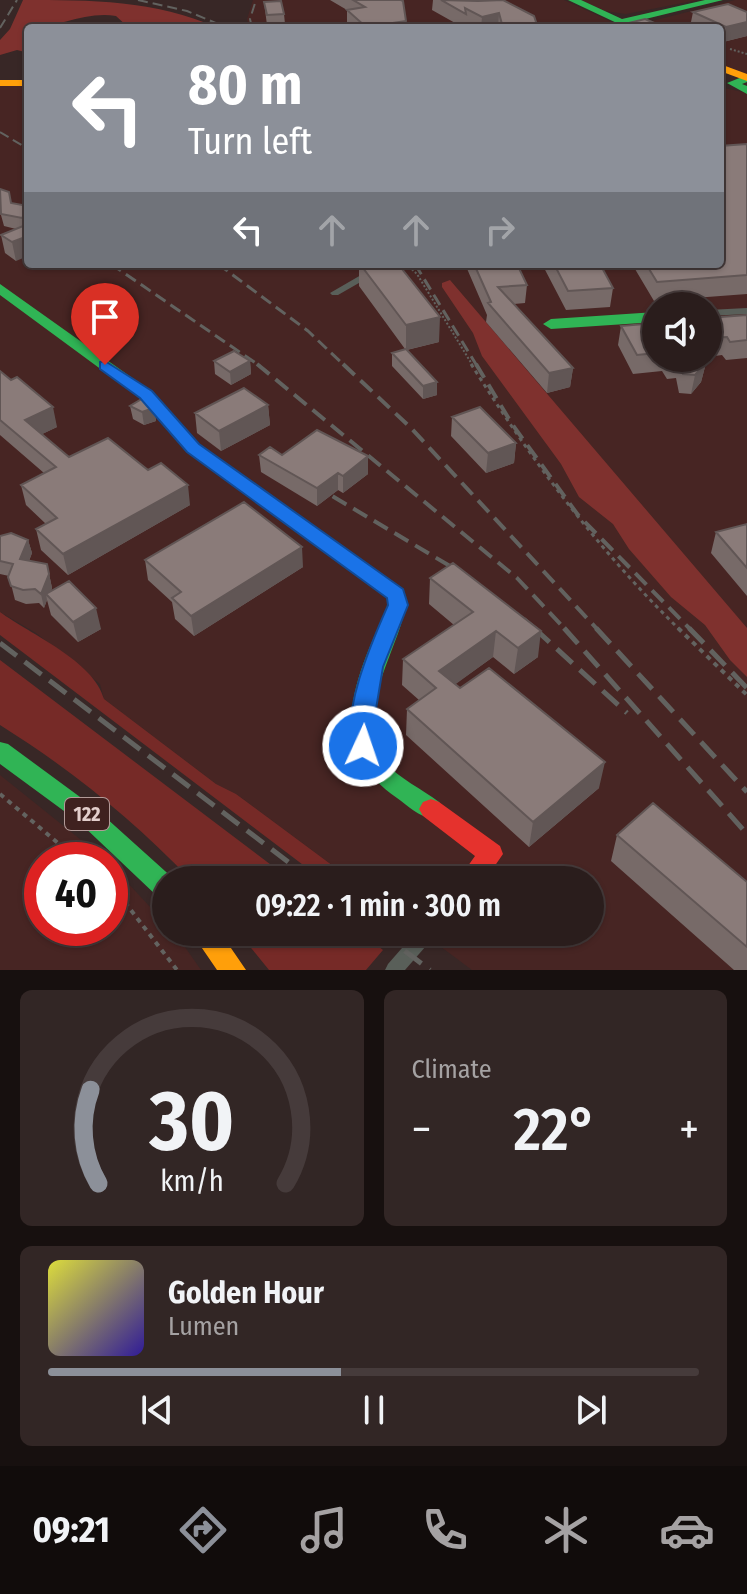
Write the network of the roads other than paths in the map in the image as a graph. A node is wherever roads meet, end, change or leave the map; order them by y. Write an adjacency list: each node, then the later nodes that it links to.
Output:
1 (573, 0): 3 (street)
2 (718, 0): 4 (street)
3 (626, 24)
4 (632, 24)
5 (0, 83): 6 (street)
6 (24, 83)
7 (380, 268): 9 (street)
8 (0, 288): 15 (street)
9 (335, 293)
10 (747, 311): 11 (street)
11 (722, 312)
12 (642, 318): 13 (street)
13 (551, 324)
14 (0, 751): 16 (street, 122)
15 (481, 866)
16 (152, 875)
17 (215, 946): 19 (street)
18 (415, 946): 20 (street)
19 (233, 970)
20 (394, 970)

